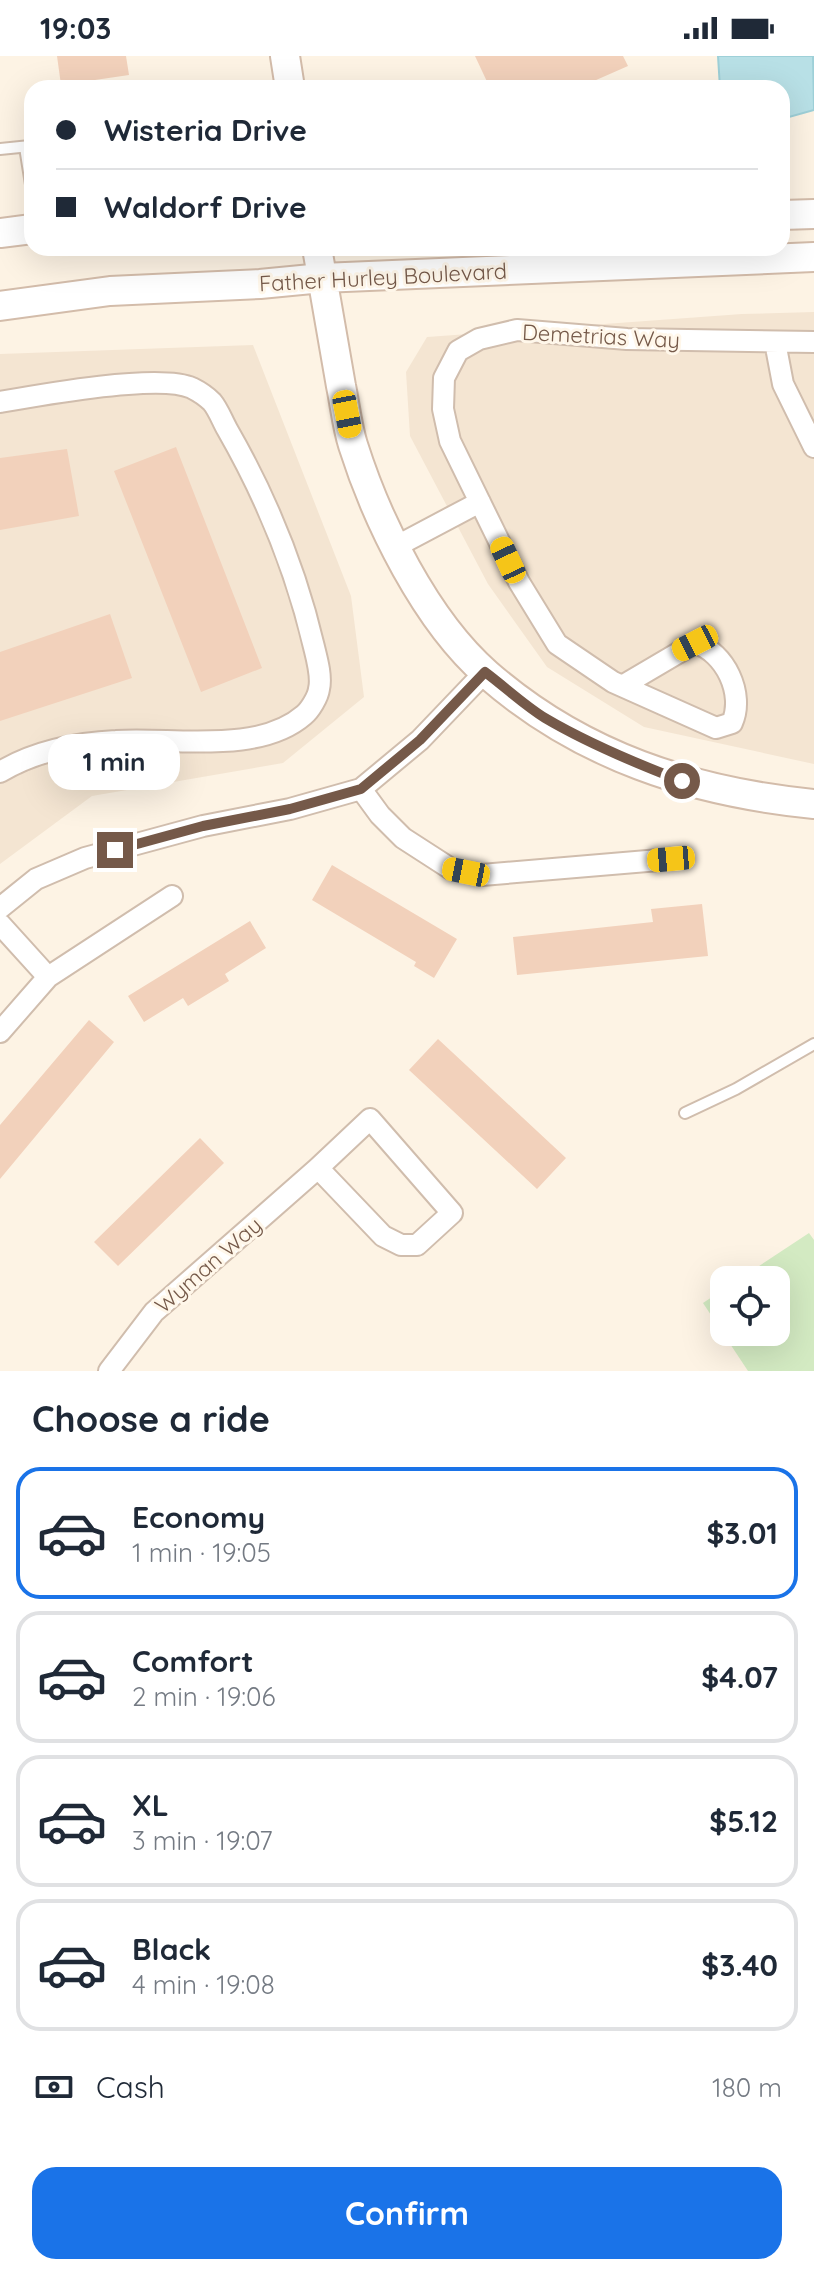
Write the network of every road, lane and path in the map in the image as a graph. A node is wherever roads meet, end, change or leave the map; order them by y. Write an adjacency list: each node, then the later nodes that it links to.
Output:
1 (285, 56): 2 (main road)
2 (289, 80)
3 (24, 147): 4 (lane)
4 (0, 149)
5 (814, 214): 6 (main road)
6 (790, 215)
7 (24, 230): 8 (main road)
8 (0, 233)
9 (318, 256): 11 (main road)
10 (814, 257): 11 (main road, Father Hurley Boulevard)
11 (322, 278): 12 (main road, Father Hurley Boulevard); 18 (main road)
12 (0, 306)
13 (775, 342): 14 (street, Demetrias Way); 16 (street); 17 (street, Demetrias Way)
14 (814, 342)
15 (0, 402): 21 (street)
16 (814, 447)
17 (480, 502): 18 (street); 20 (street, Demetrias Way)
18 (395, 547): 19 (main road)
19 (485, 672): 22 (street); 23 (main road)
20 (622, 686): 20 (street, Demetrias Way)
21 (0, 772)
22 (361, 789): 24 (street); 26 (street)
23 (814, 804)
24 (671, 859)
25 (172, 896): 28 (street)
26 (0, 908)
27 (0, 924): 28 (street)
28 (48, 977): 29 (street)
29 (0, 1032)
30 (814, 1044): 31 (lane)
31 (685, 1113)
32 (318, 1168): 32 (street, Wyman Way); 33 (street, Wyman Way)
33 (109, 1371)

